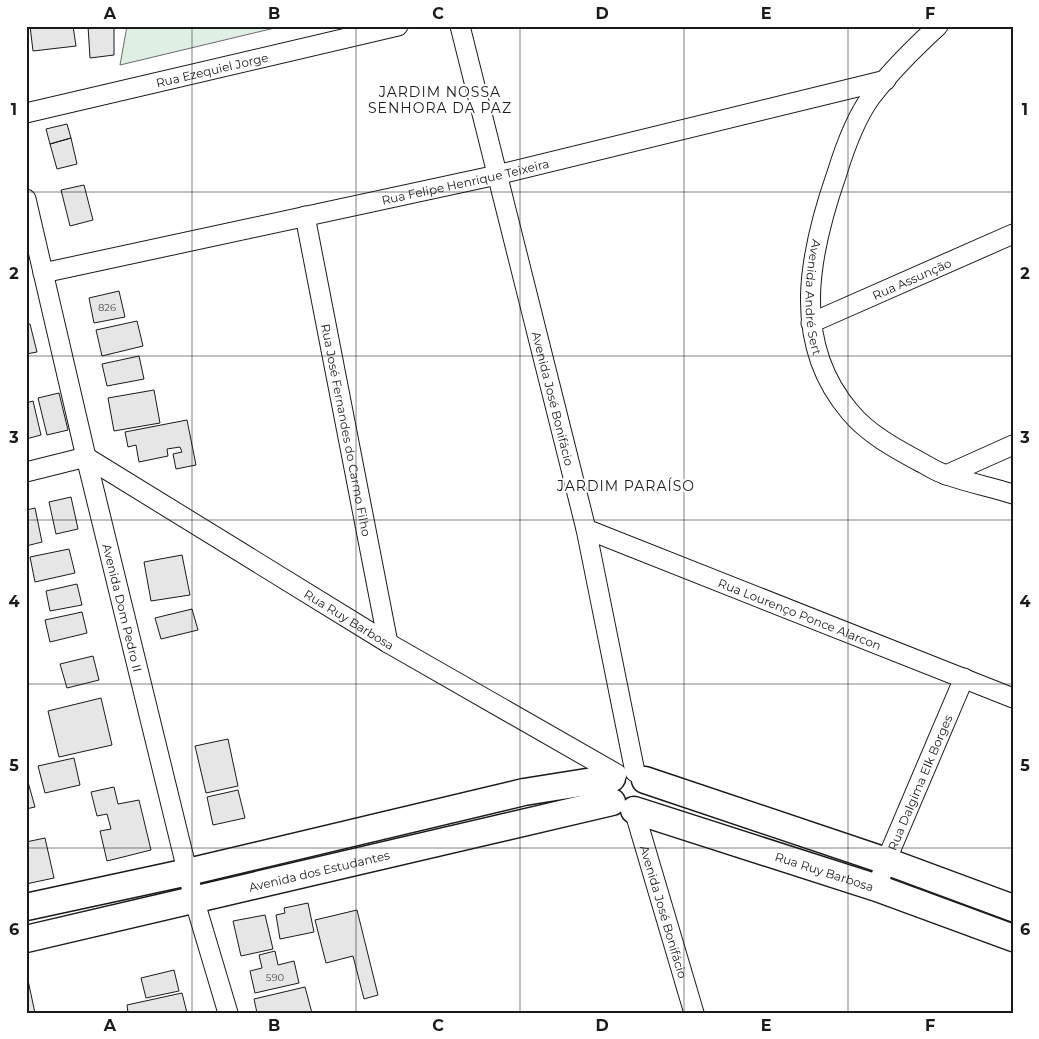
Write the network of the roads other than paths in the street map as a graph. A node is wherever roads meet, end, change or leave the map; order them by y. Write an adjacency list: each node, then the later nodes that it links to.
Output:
1 (398, 26): 5 (street, Rua Ezequiel Jorge)
2 (460, 26): 6 (street, Avenida José Bonifácio)
3 (938, 26): 4 (street, Avenida André Sert)
4 (886, 80): 6 (street, Rua Felipe Henrique Teixeira); 11 (street, Avenida André Sert)
5 (26, 113)
6 (497, 175): 8 (street, Rua Felipe Henrique Teixeira); 17 (street, Avenida José Bonifácio)
7 (26, 199): 10 (street, Avenida Dom Pedro II)
8 (305, 216): 10 (street, Rua Felipe Henrique Teixeira); 18 (street, Rua José Fernandes do Carmo Filho)
9 (1013, 234): 11 (street, Rua Assunção)
10 (43, 274): 13 (street, Avenida Dom Pedro II)
11 (811, 323): 15 (street, Avenida André Sert)
12 (1013, 445): 15 (street)
13 (86, 456): 14 (street); 18 (street, Rua Ruy Barbosa); 23 (street, Avenida Dom Pedro II)
14 (26, 472)
15 (946, 475): 16 (street, Avenida André Sert)
16 (1013, 494)
17 (586, 529): 19 (street, Rua Lourenço Ponce Alarcon); 21 (street, Avenida José Bonifácio)
18 (388, 643): 21 (street, Rua Ruy Barbosa)
19 (964, 678): 20 (street, Rua Lourenço Ponce Alarcon); 22 (street, Rua Dalgima Elk Borges)
20 (1013, 698)
21 (626, 786): 22 (street, Rua Ruy Barbosa); 23 (street); 24 (street, Rua Ruy Barbosa); 25 (street, Avenida dos Estudantes); 31 (street, Avenida José Bonifácio)
22 (886, 861): 24 (street, Rua Dalgima Elk Borges); 27 (street, Rua Ruy Barbosa)
23 (188, 872): 25 (street, Avenida Dom Pedro II); 26 (street)
24 (877, 888): 28 (street, Rua Ruy Barbosa)
25 (194, 899): 29 (street, Avenida dos Estudantes); 30 (street, Avenida Dom Pedro II)
26 (26, 907)
27 (1013, 908)
28 (1013, 938)
29 (26, 939)
30 (228, 1013)
31 (694, 1013)

